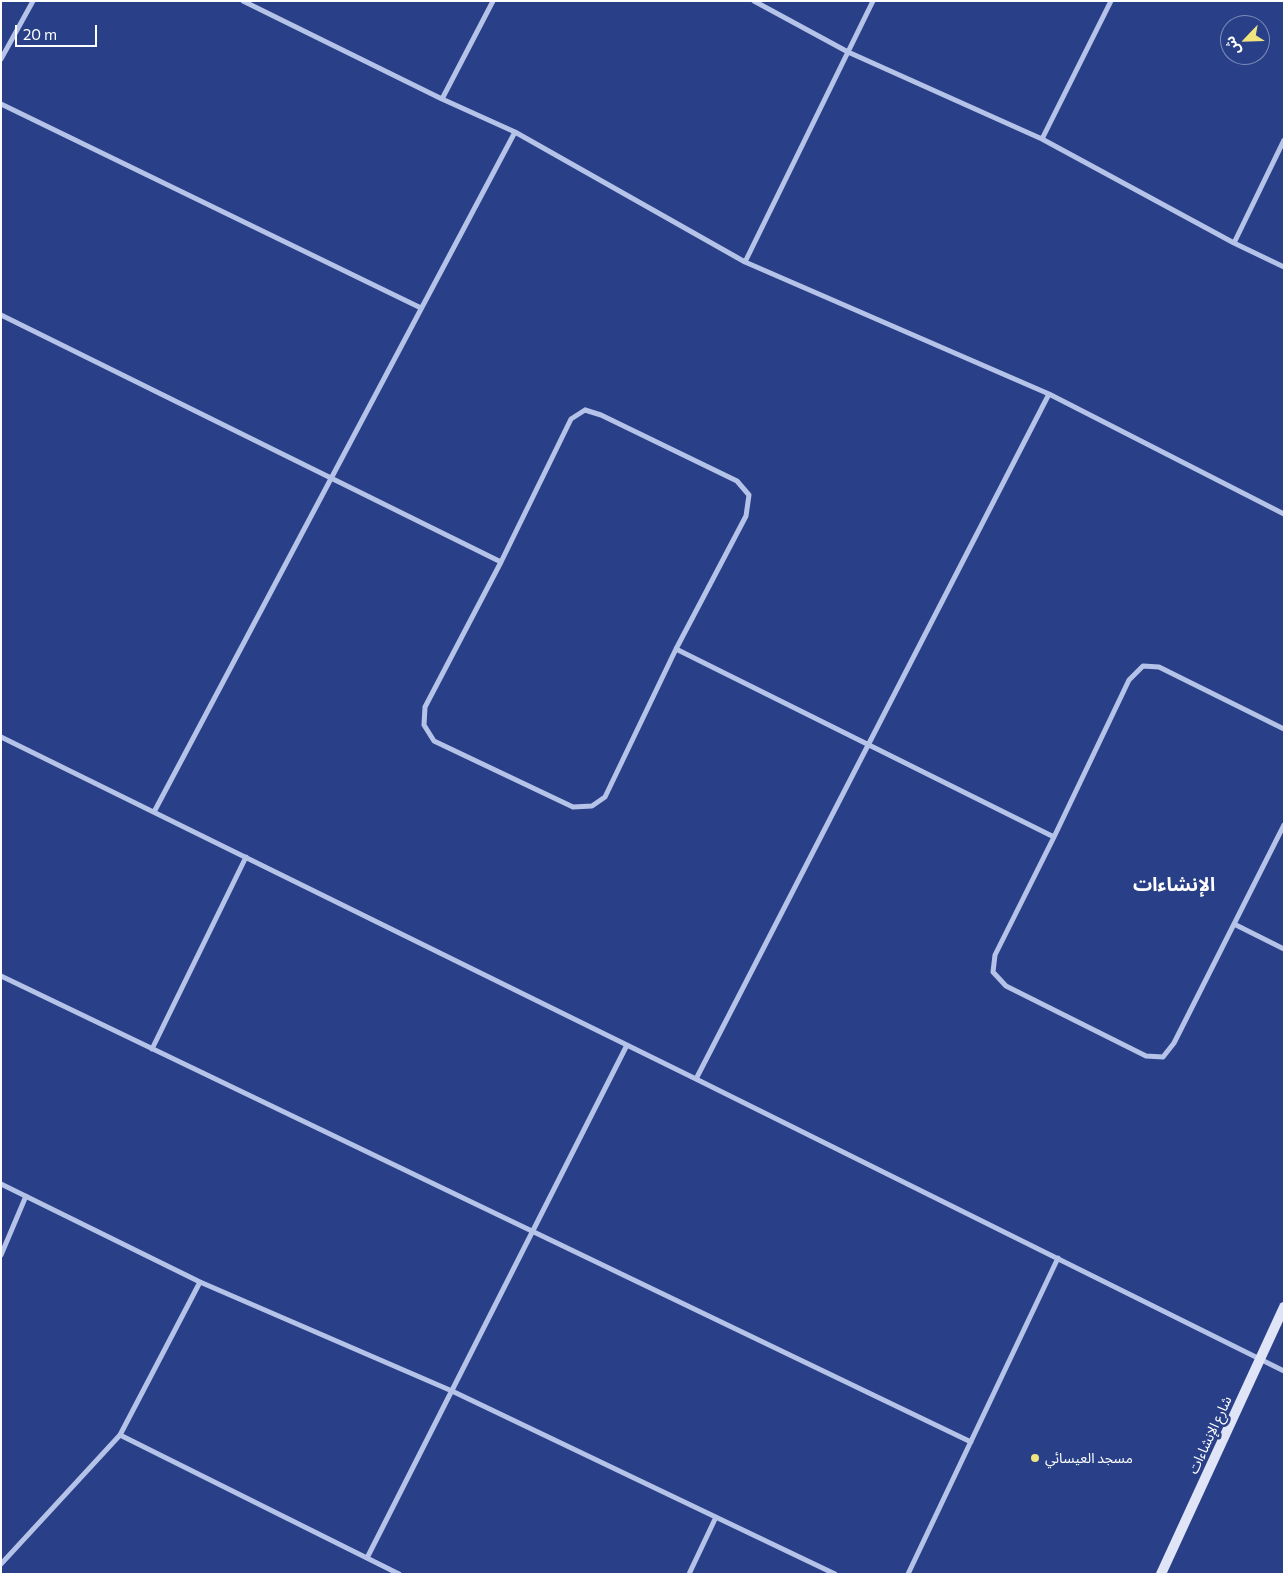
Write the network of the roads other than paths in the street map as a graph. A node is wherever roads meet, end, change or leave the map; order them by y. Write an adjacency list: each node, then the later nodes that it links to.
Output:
1 (33, 1): 8 (street)
2 (243, 1): 9 (street)
3 (493, 1): 9 (street)
4 (754, 1): 7 (street)
5 (872, 1): 7 (street)
6 (1111, 1): 12 (street)
7 (848, 52): 12 (street); 15 (street)
8 (1, 59)
9 (442, 100): 11 (street)
10 (1, 104): 17 (street)
11 (514, 132): 15 (street); 17 (street)
12 (1042, 139): 14 (street)
13 (1284, 140): 14 (street)
14 (1234, 243): 16 (street)
15 (745, 262): 19 (street)
16 (1284, 267)
17 (421, 308): 20 (street)
18 (1, 315): 20 (street)
19 (1049, 394): 21 (street); 26 (street)
20 (331, 477): 22 (street); 27 (street)
21 (1284, 514)
22 (501, 562): 23 (street); 23 (street)
23 (676, 649): 26 (street)
24 (1284, 729): 29 (street)
25 (1, 738): 27 (street)
26 (868, 745): 29 (street); 36 (street)
27 (154, 812): 30 (street)
28 (1284, 825): 31 (street)
29 (1054, 837): 31 (street)
30 (246, 857): 34 (street); 35 (street)
31 (1234, 924): 32 (street)
32 (1284, 949)
33 (1, 976): 35 (street)
34 (628, 1046): 36 (street); 39 (street)
35 (152, 1049): 39 (street)
36 (696, 1079): 41 (street)
37 (1, 1184): 38 (street)
38 (26, 1196): 40 (street); 42 (street)
39 (532, 1232): 46 (street); 48 (street)
40 (1, 1255)
41 (1058, 1258): 44 (street); 48 (street)
42 (200, 1282): 46 (street); 47 (street)
43 (1284, 1307): 44 (street, شارع الإنشاءات)
44 (1259, 1360): 45 (street); 56 (street, شارع الإنشاءات)
45 (1284, 1371)
46 (452, 1391): 49 (street); 50 (street)
47 (120, 1435): 50 (street); 51 (street)
48 (971, 1442): 55 (street)
49 (716, 1517): 53 (street); 54 (street)
50 (367, 1558): 52 (street)
51 (1, 1564)
52 (399, 1574)
53 (689, 1574)
54 (835, 1574)
55 (908, 1574)
56 (1161, 1574)

